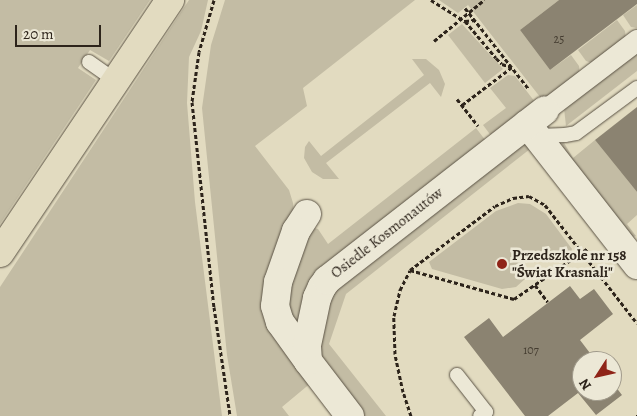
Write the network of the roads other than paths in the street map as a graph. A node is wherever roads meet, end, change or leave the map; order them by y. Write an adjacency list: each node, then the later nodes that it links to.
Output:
1 (170, 0): 4 (main road)
2 (637, 40): 6 (street)
3 (88, 62): 4 (lane)
4 (116, 80): 8 (main road)
5 (637, 88): 6 (lane)
6 (536, 123): 9 (street); 10 (street, Osiedle Kosmonautów)
7 (307, 214): 10 (street)
8 (0, 253)
9 (637, 265)
10 (308, 361): 12 (street)
11 (457, 375): 13 (lane)
12 (350, 416)
13 (480, 416)

